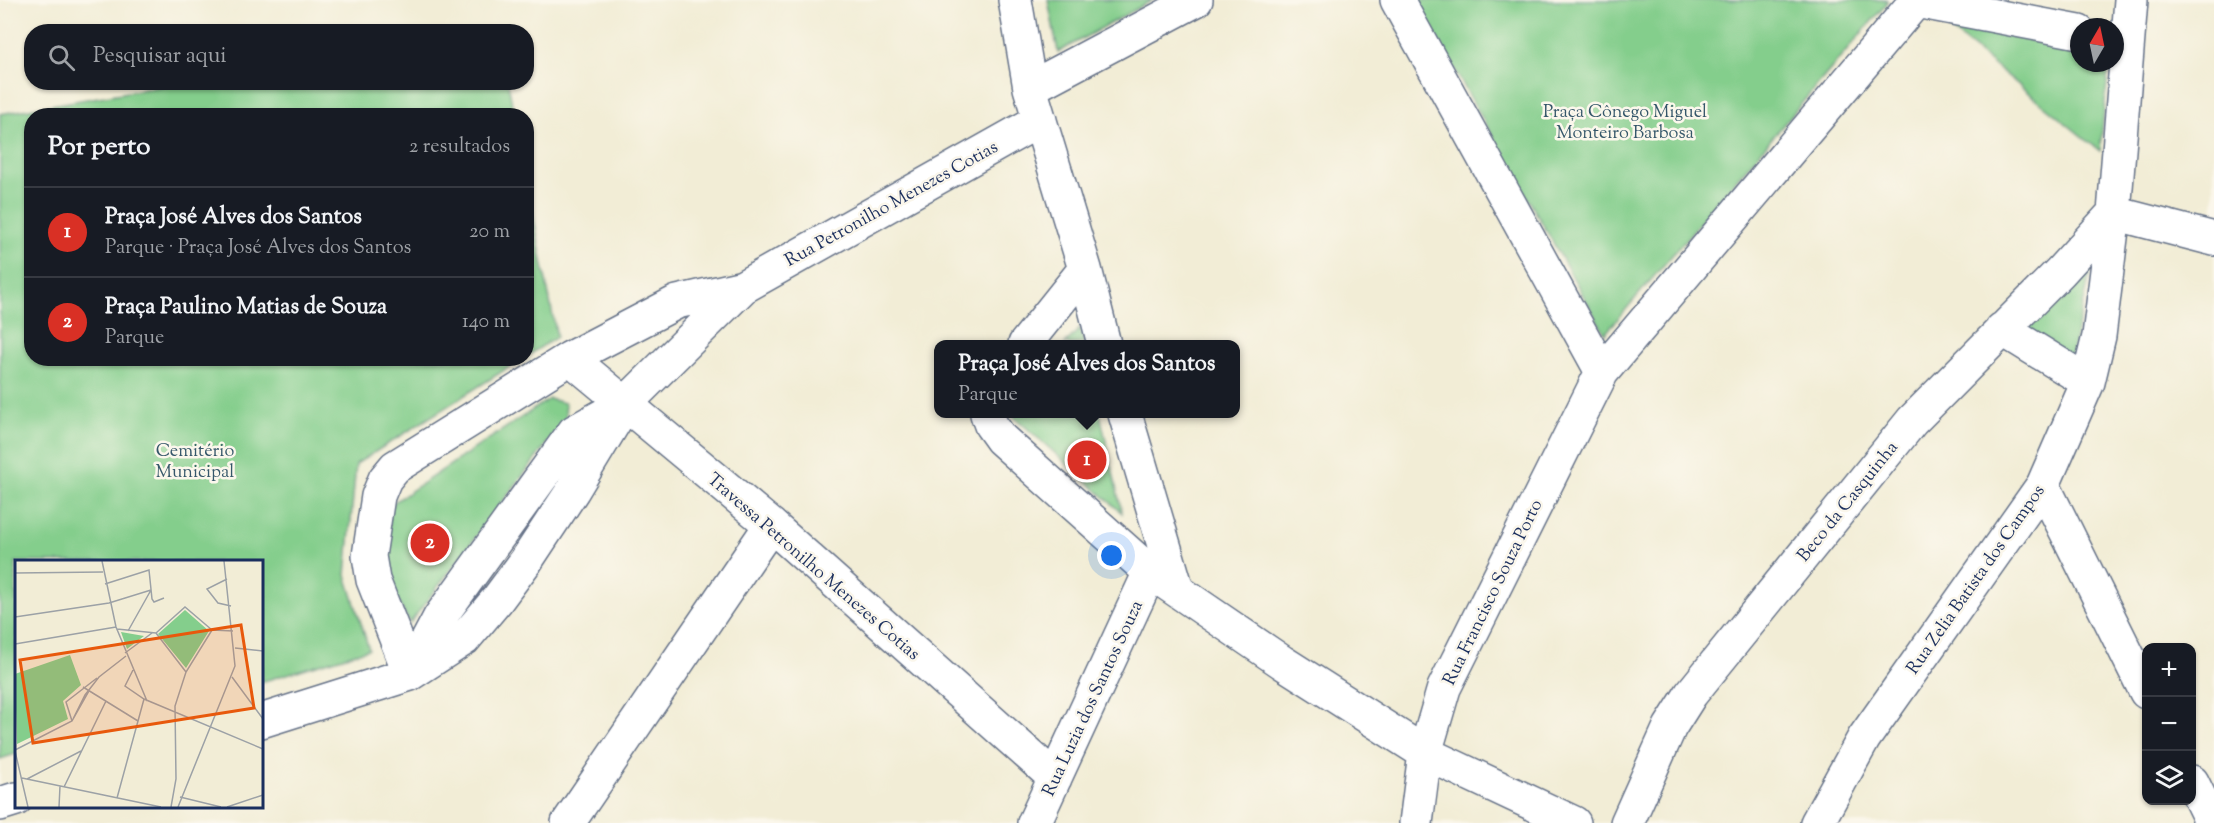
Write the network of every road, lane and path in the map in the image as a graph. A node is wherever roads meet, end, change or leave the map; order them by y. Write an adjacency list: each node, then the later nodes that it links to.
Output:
1 (1015, 0): 9 (street)
2 (1196, 0): 9 (street)
3 (1397, 0): 19 (street)
4 (2132, 0): 6 (street, Rua Zelia Batista dos Campos)
5 (1916, 1): 7 (street); 19 (street)
6 (2124, 29)
7 (2070, 30)
8 (2120, 72): 11 (street, Rua Zelia Batista dos Campos)
9 (1030, 88): 10 (street)
10 (1040, 120): 13 (street); 14 (street, Rua Petronilho Menezes Cotias)
11 (2114, 213): 12 (street); 15 (street, Beco da Casquinha); 20 (street, Rua Zelia Batista dos Campos)
12 (2214, 239)
13 (1085, 269): 16 (street); 17 (street)
14 (743, 287): 18 (street, Rua Petronilho Menezes Cotias); 21 (street, Rua Petronilho Menezes Cotias)
15 (2002, 329): 20 (street); 39 (street, Beco da Casquinha)
16 (1029, 340)
17 (1103, 340)
18 (570, 358): 21 (street, Travessa Petronilho Menezes Cotias); 27 (street, Rua Petronilho Menezes Cotias)
19 (1602, 372): 30 (street, Rua Francisco Souza Porto)
20 (2088, 382): 24 (street, Rua Zelia Batista dos Campos)
21 (624, 404): 25 (street, Travessa Petronilho Menezes Cotias); 27 (street, Rua Petronilho Menezes Cotias)
22 (988, 418): 26 (street)
23 (1126, 418): 26 (street)
24 (2043, 485): 28 (street); 40 (street, Rua Zelia Batista dos Campos)
25 (771, 525): 31 (street, Travessa Petronilho Menezes Cotias); 35 (street)
26 (1164, 581): 30 (street); 31 (street, Rua Luzia dos Santos Souza)
27 (410, 674): 29 (street, Rua Petronilho Menezes Cotias)
28 (2142, 684)
29 (262, 721)
30 (1425, 753): 37 (street, Rua Francisco Souza Porto); 38 (street)
31 (1055, 778): 36 (street, Rua Luzia dos Santos Souza)
32 (2196, 790): 41 (street)
33 (15, 799): 34 (street)
34 (0, 804)
35 (568, 823)
36 (1034, 823)
37 (1416, 823)
38 (1574, 823)
39 (1627, 823)
40 (1817, 823)
41 (2212, 823)

